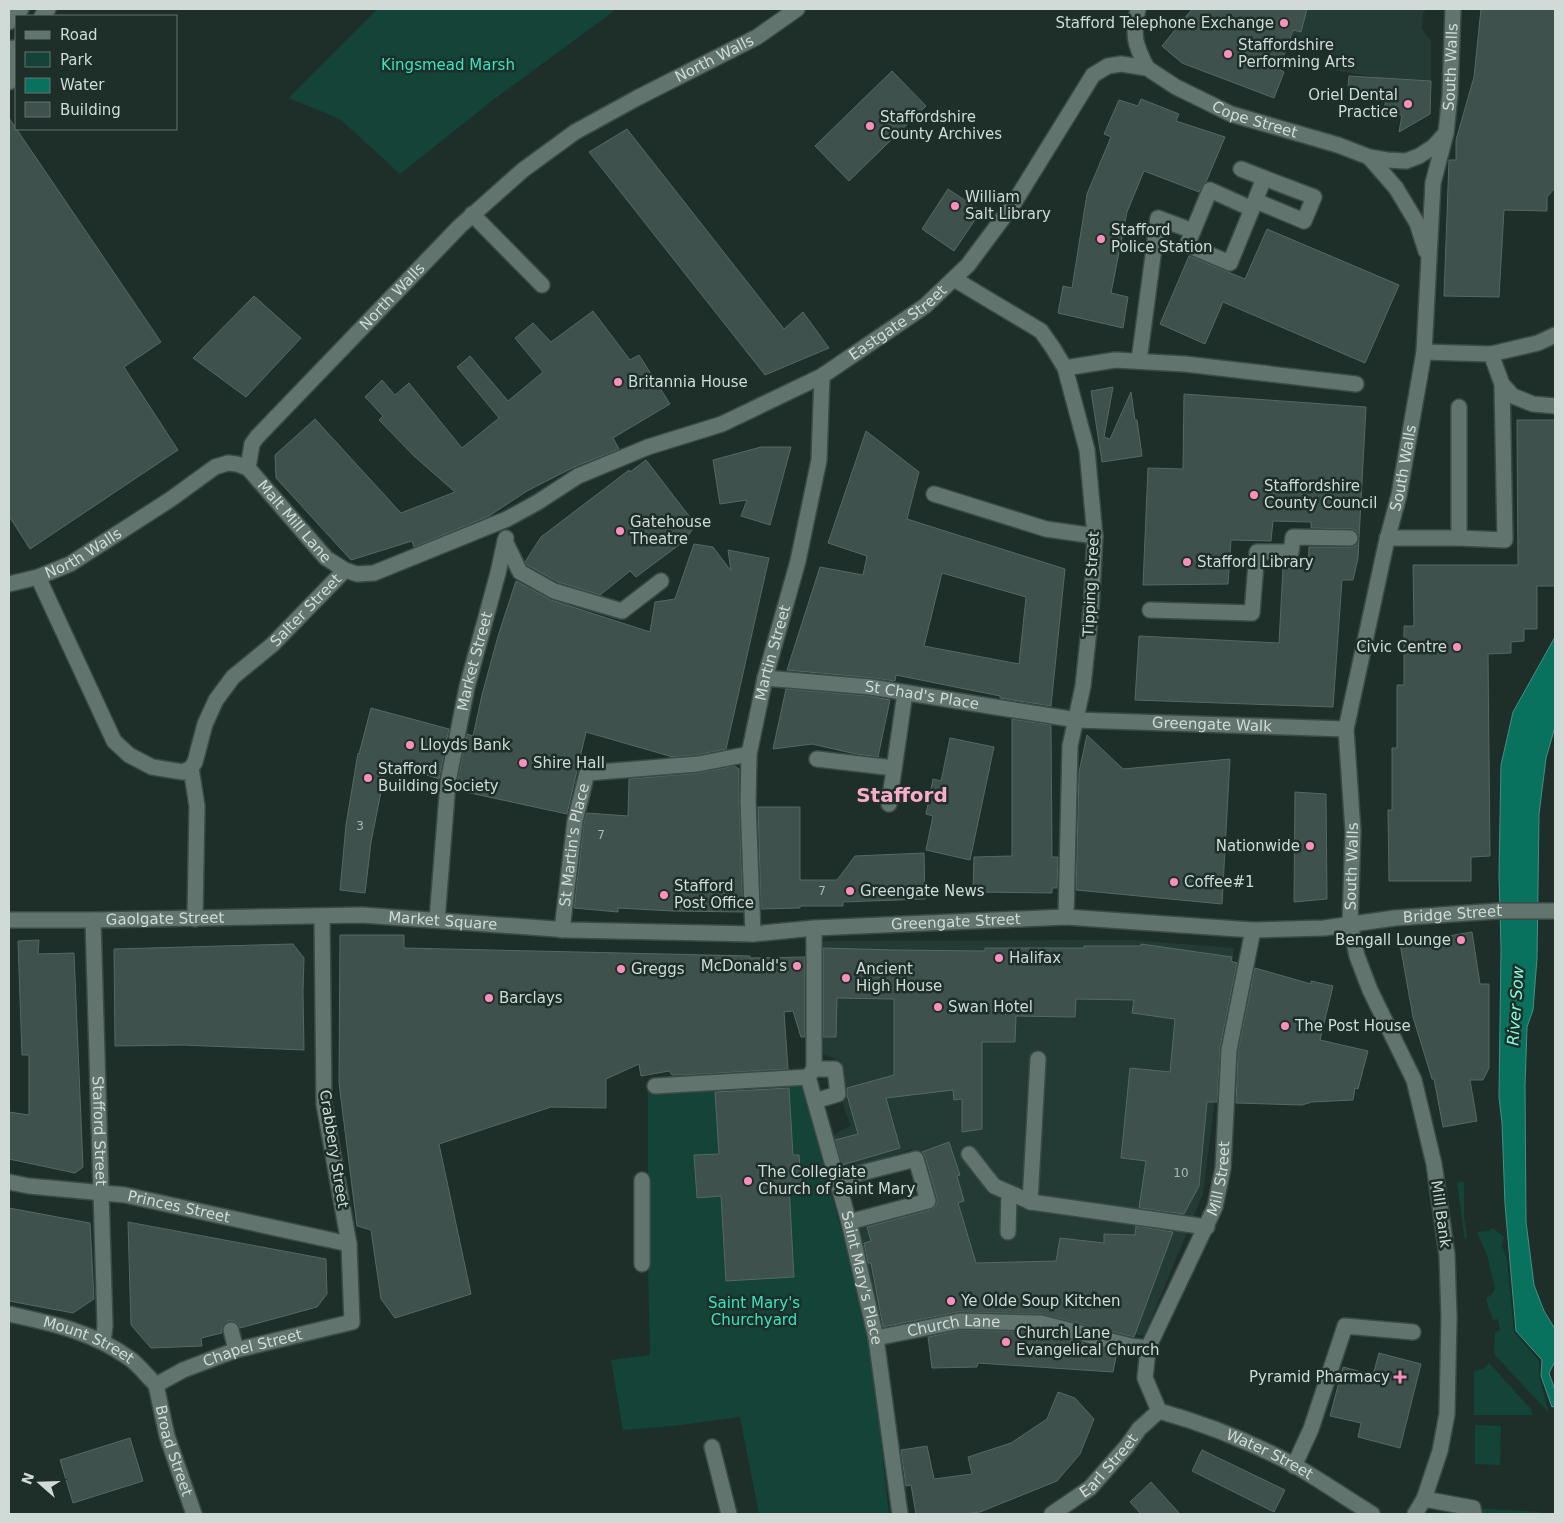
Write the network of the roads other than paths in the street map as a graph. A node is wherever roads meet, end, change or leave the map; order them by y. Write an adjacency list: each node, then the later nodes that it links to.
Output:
1 (797, 9): 12 (street, North Walls)
2 (1138, 9): 5 (street)
3 (1453, 9): 7 (street, South Walls)
4 (13, 48): 6 (street)
5 (1147, 68): 8 (street, Cope Street); 15 (street, Eastgate Street)
6 (9, 82)
7 (1446, 134): 8 (street, Cope Street); 14 (street, South Walls)
8 (1369, 156): 14 (street)
9 (1241, 169): 10 (street)
10 (1264, 178): 11 (street); 11 (street)
11 (1254, 205): 13 (street); 13 (street)
12 (472, 214): 16 (street); 27 (street, North Walls)
13 (1193, 231): 20 (street)
14 (1429, 260): 18 (street, South Walls)
15 (954, 279): 21 (street, Tipping Street); 22 (street, Eastgate Street)
16 (542, 285)
17 (1555, 335): 19 (street)
18 (1424, 352): 19 (street); 32 (street, South Walls)
19 (1491, 354): 24 (street)
20 (1139, 361): 21 (street); 23 (street)
21 (1065, 368): 30 (street, Tipping Street)
22 (822, 376): 29 (street, Eastgate Street); 40 (street, Martin Street)
23 (1356, 384)
24 (1502, 384): 25 (street); 33 (street)
25 (1555, 406)
26 (1459, 407): 33 (street)
27 (248, 468): 35 (street, Malt Mill Lane); 36 (street, North Walls)
28 (934, 494): 30 (street)
29 (507, 519): 34 (street, Market Street); 35 (street, Salter Street)
30 (1095, 536): 42 (street, Tipping Street)
31 (1350, 538): 39 (street)
32 (1387, 538): 33 (street); 43 (street, South Walls)
33 (1459, 538)
34 (506, 541): 37 (street); 55 (street, Market Street)
35 (344, 570): 46 (street, Salter Street)
36 (38, 576): 38 (street, North Walls); 46 (street)
37 (661, 581)
38 (9, 584)
39 (1150, 610)
40 (765, 678): 41 (street, St Chad's Place); 44 (street, Martin Street)
41 (905, 692): 42 (street, St Chad's Place); 47 (street)
42 (1077, 720): 43 (street, Greengate Walk); 51 (street, Tipping Street)
43 (1346, 729): 56 (street, South Walls)
44 (749, 754): 58 (street, St Martin's Place); 60 (street, Martin Street)
45 (817, 758): 47 (street)
46 (191, 768): 52 (street, Salter Street)
47 (894, 768): 48 (street)
48 (889, 804)
49 (1550, 911): 56 (street, Bridge Street)
50 (322, 916): 52 (street, Gaolgate Street); 55 (street, Market Square); 75 (street, Crabbery Street)
51 (1066, 916): 57 (street, Greengate Street); 59 (street, Greengate Street)
52 (195, 919): 54 (street, Gaolgate Street)
53 (9, 920): 54 (street, Gaolgate Street)
54 (92, 920): 70 (street, Stafford Street)
55 (437, 920): 58 (street, Market Square)
56 (1350, 924): 59 (street, Greengate Street); 89 (street, Mill Bank)
57 (814, 928): 60 (street, Greengate Street); 62 (street, Saint Mary's Place)
58 (562, 930): 60 (street, Greengate Street)
59 (1253, 930): 73 (street, Mill Street)
60 (753, 934)
61 (1038, 1059): 71 (street)
62 (811, 1073): 63 (street); 64 (street, Saint Mary's Place); 64 (street)
63 (655, 1086)
64 (815, 1101): 66 (street, Saint Mary's Place)
65 (970, 1154): 69 (street)
66 (837, 1179): 72 (street, Saint Mary's Place); 72 (street)
67 (642, 1180): 76 (street)
68 (9, 1182): 70 (street, Princes Street)
69 (1009, 1193): 71 (street); 74 (street)
70 (101, 1194): 75 (street, Princes Street); 82 (street, Stafford Street)
71 (1030, 1202): 73 (street)
72 (850, 1222): 81 (street, Saint Mary's Place)
73 (1207, 1227): 83 (street, Mill Street)
74 (1008, 1232)
75 (349, 1244): 78 (street, Crabbery Street)
76 (642, 1264)
77 (9, 1314): 82 (street, Mount Street)
78 (352, 1322): 84 (street, Chapel Street)
79 (231, 1330): 84 (street)
80 (1413, 1332): 88 (street)
81 (876, 1338): 83 (street, Church Lane); 92 (street, Saint Mary's Place)
82 (103, 1342): 85 (street, Mount Street)
83 (1148, 1348): 86 (street, Mill Street)
84 (242, 1349): 85 (street, Chapel Street)
85 (156, 1386): 90 (street, Broad Street)
86 (1159, 1411): 88 (street, Water Street); 93 (street, Earl Street)
87 (712, 1447): 91 (street)
88 (1294, 1466): 94 (street, Water Street)
89 (1424, 1499): 95 (street, Mill Bank); 96 (street)
90 (194, 1514)
91 (729, 1514)
92 (900, 1514)
93 (1052, 1514)
94 (1372, 1514)
95 (1415, 1514)
96 (1474, 1514)

